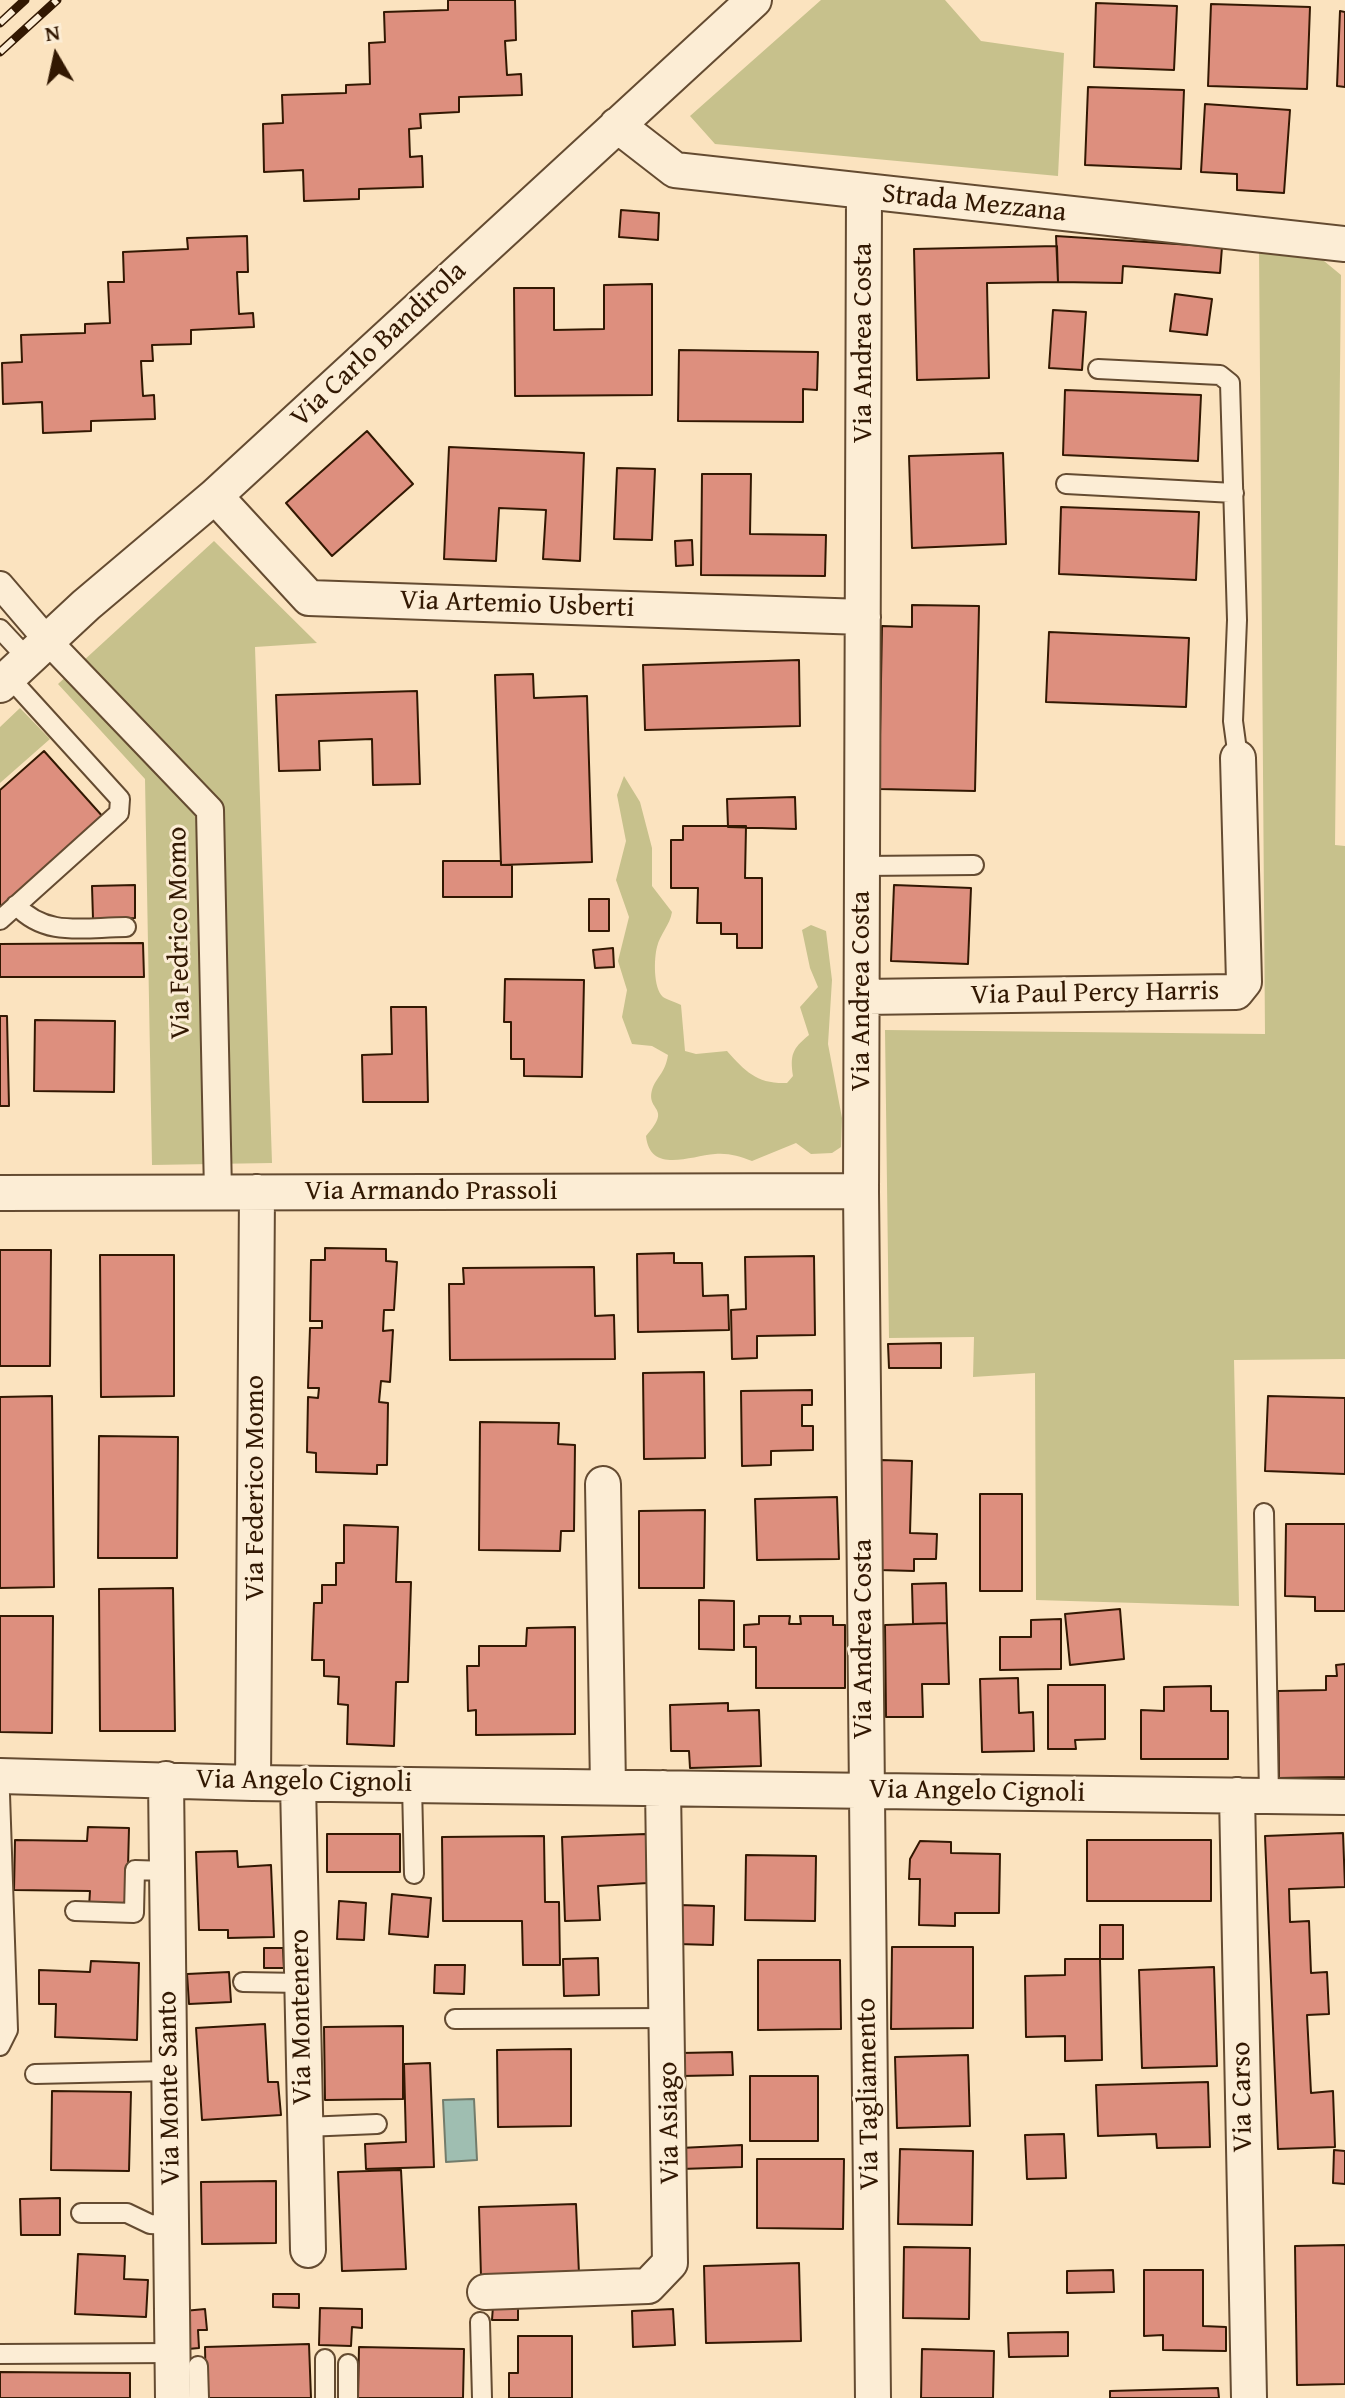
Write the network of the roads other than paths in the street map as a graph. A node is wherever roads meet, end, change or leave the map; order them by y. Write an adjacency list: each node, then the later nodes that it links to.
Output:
1 (754, 0): 2 (street, Via Carlo Bandirola)
2 (617, 125): 3 (street, Strada Mezzana); 8 (street, Via Carlo Bandirola)
3 (864, 192): 4 (street, Strada Mezzana); 10 (street, Via Andrea Costa)
4 (1345, 244)
5 (1098, 369): 7 (lane)
6 (1066, 484): 7 (lane)
7 (1234, 493): 13 (lane)
8 (215, 496): 10 (street, Via Artemio Usberti); 12 (street, Via Carlo Bandirola)
9 (0, 585): 12 (street, Via Fedrico Momo)
10 (863, 617): 15 (street, Via Andrea Costa)
11 (0, 629): 12 (lane)
12 (21, 666): 16 (lane); 21 (street, Via Fedrico Momo)
13 (1238, 758): 19 (street, Via Paul Percy Harris)
14 (974, 865): 15 (lane)
15 (863, 866): 19 (street, Via Andrea Costa)
16 (16, 905): 17 (lane); 18 (lane)
17 (0, 920)
18 (126, 927)
19 (862, 997): 20 (street, Via Andrea Costa)
20 (861, 1191): 22 (street, Via Armando Prassoli); 33 (street, Via Andrea Costa)
21 (218, 1192): 22 (street, Via Armando Prassoli); 23 (street, Via Armando Prassoli)
22 (257, 1192): 28 (street, Via Federico Momo)
23 (0, 1193)
24 (603, 1484): 31 (street)
25 (1264, 1513): 35 (lane)
26 (0, 1776): 27 (street, Via Angelo Cignoli)
27 (166, 1779): 28 (street, Via Angelo Cignoli); 37 (street, Via Monte Santo)
28 (253, 1783): 29 (street, Via Angelo Cignoli)
29 (298, 1784): 30 (street, Via Angelo Cignoli); 41 (street, Via Montenero)
30 (412, 1785): 31 (street, Via Angelo Cignoli); 38 (lane)
31 (608, 1787): 32 (street, Via Angelo Cignoli)
32 (663, 1788): 33 (street, Via Angelo Cignoli); 42 (street, Via Asiago)
33 (865, 1790): 35 (street, Via Angelo Cignoli); 62 (street, Via Tagliamento)
34 (0, 1794): 44 (lane)
35 (1253, 1796): 36 (street, Via Angelo Cignoli); 63 (street, Via Carso)
36 (1345, 1797)
37 (167, 1871): 39 (lane); 45 (street, Via Monte Santo)
38 (414, 1874)
39 (75, 1911)
40 (243, 1982): 41 (lane)
41 (301, 1983): 48 (street, Via Montenero)
42 (669, 2018): 43 (lane); 52 (street, Via Asiago)
43 (455, 2019)
44 (0, 2046)
45 (169, 2071): 46 (lane); 50 (street, Via Monte Santo)
46 (35, 2074)
47 (377, 2124): 48 (lane)
48 (305, 2127): 51 (street, Via Montenero)
49 (81, 2213): 50 (lane)
50 (171, 2225): 55 (street, Via Monte Santo)
51 (308, 2250)
52 (483, 2307): 61 (lane)
53 (0, 2354): 55 (lane)
54 (325, 2359): 59 (lane)
55 (186, 2360): 57 (street, Via Monte Santo); 58 (lane)
56 (348, 2364): 60 (lane)
57 (173, 2398)
58 (199, 2398)
59 (325, 2398)
60 (348, 2398)
61 (482, 2398)
62 (873, 2398)
63 (1249, 2398)

